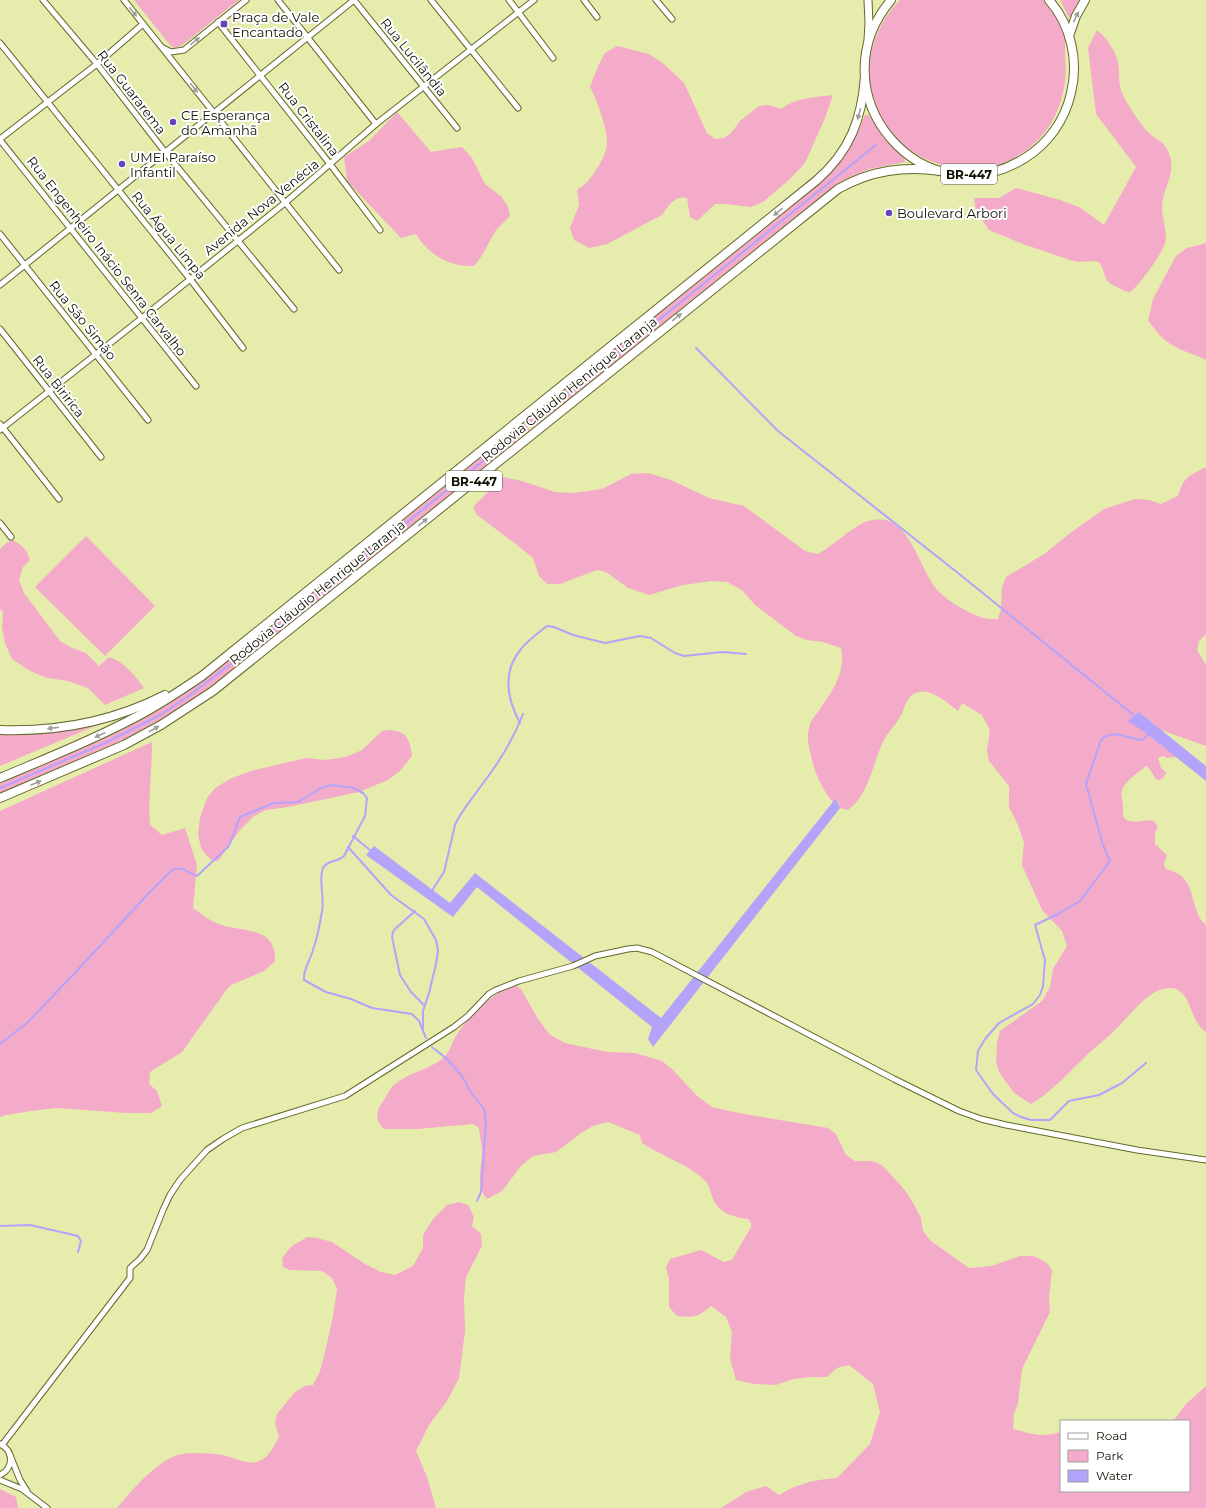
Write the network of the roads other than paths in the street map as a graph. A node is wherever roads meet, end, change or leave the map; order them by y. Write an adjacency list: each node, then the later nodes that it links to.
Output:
1 (43, 0): 27 (street, Rua Guararema)
2 (124, 0): 19 (street, one-way to 19)
3 (246, 0): 18 (street)
4 (278, 0): 21 (street)
5 (354, 0): 21 (street); 30 (street, Rua Lucilândia)
6 (431, 0): 25 (street)
7 (509, 0): 15 (street)
8 (534, 0): 15 (street, Avenida Nova Venécia)
9 (584, 0): 16 (street)
10 (656, 0): 17 (street)
11 (868, 0): 23 (main road)
12 (891, 0): 23 (main road, BR-447)
13 (1049, 0): 20 (main road, BR-447)
14 (1085, 0): 20 (main road, BR-447, one-way to 14)
15 (519, 12): 25 (street, Avenida Nova Venécia); 26 (street)
16 (596, 17)
17 (672, 19)
18 (218, 22): 24 (street, one-way to 18); 28 (street, Rua Cristalina)
19 (143, 24): 24 (street); 27 (street)
20 (1069, 36): 39 (main road, BR-447)
21 (308, 38): 28 (street); 34 (street)
22 (0, 43): 31 (street, Rua Água Limpa)
23 (867, 46): 29 (main road, BR-447)
24 (161, 47): 33 (street, one-way to 33)
25 (470, 49): 30 (street, Avenida Nova Venécia); 32 (street)
26 (553, 58)
27 (97, 64): 31 (street); 37 (street, Rua Guararema)
28 (260, 75): 33 (street); 38 (street, Rua Cristalina)
29 (865, 76): 39 (main road, BR-447); 63 (main road, Rodovia Cláudio Henrique Laranja / BR-447, one-way to 63)
30 (423, 86): 34 (street, Avenida Nova Venécia); 35 (street, Rua Lucilândia)
31 (48, 102): 36 (street); 40 (street, Rua Água Limpa)
32 (518, 108)
33 (213, 112): 37 (street); 41 (street)
34 (376, 124): 38 (street, Avenida Nova Venécia)
35 (457, 128)
36 (0, 139): 42 (street, Rua Engenheiro Inácio Senra Carvalho)
37 (165, 152): 40 (street); 45 (street, Rua Guararema)
38 (330, 164): 41 (street, Avenida Nova Venécia); 43 (street, Rua Cristalina)
39 (941, 171): 66 (main road, Rodovia Cláudio Henrique Laranja / BR-447, one-way to 39)
40 (119, 190): 42 (street); 48 (street, Rua Água Limpa)
41 (286, 202): 45 (street, Avenida Nova Venécia); 47 (street)
42 (71, 228): 46 (street); 51 (street, Rua Engenheiro Inácio Senra Carvalho)
43 (380, 230)
44 (0, 234): 46 (street, Rua São Simão)
45 (238, 241): 48 (street, Avenida Nova Venécia); 50 (street, Rua Guararema)
46 (25, 265): 49 (street); 54 (street, Rua São Simão)
47 (340, 270)
48 (190, 279): 51 (street, Avenida Nova Venécia); 53 (street, Rua Água Limpa)
49 (0, 285)
50 (294, 309)
51 (142, 318): 54 (street, Avenida Nova Venécia); 55 (street, Rua Engenheiro Inácio Senra Carvalho)
52 (0, 329): 56 (street, Rua Biririca)
53 (243, 348)
54 (96, 353): 56 (street, Avenida Nova Venécia); 57 (street, Rua São Simão)
55 (196, 386)
56 (49, 390): 58 (street, Avenida Nova Venécia); 59 (street, Rua Biririca)
57 (148, 420)
58 (1, 427): 60 (street)
59 (101, 457)
60 (59, 499)
61 (0, 523): 62 (street)
62 (11, 537)
63 (217, 663): 64 (main road, one-way to 64); 65 (main road, Rodovia Cláudio Henrique Laranja / BR-447, one-way to 65)
64 (0, 730)
65 (0, 778)
66 (0, 798)
67 (1206, 1160): 68 (street)
68 (1, 1444): 69 (street)
69 (10, 1455): 70 (street); 72 (street)
70 (0, 1475)
71 (0, 1480): 72 (street)
72 (35, 1499): 73 (street)
73 (47, 1508)

